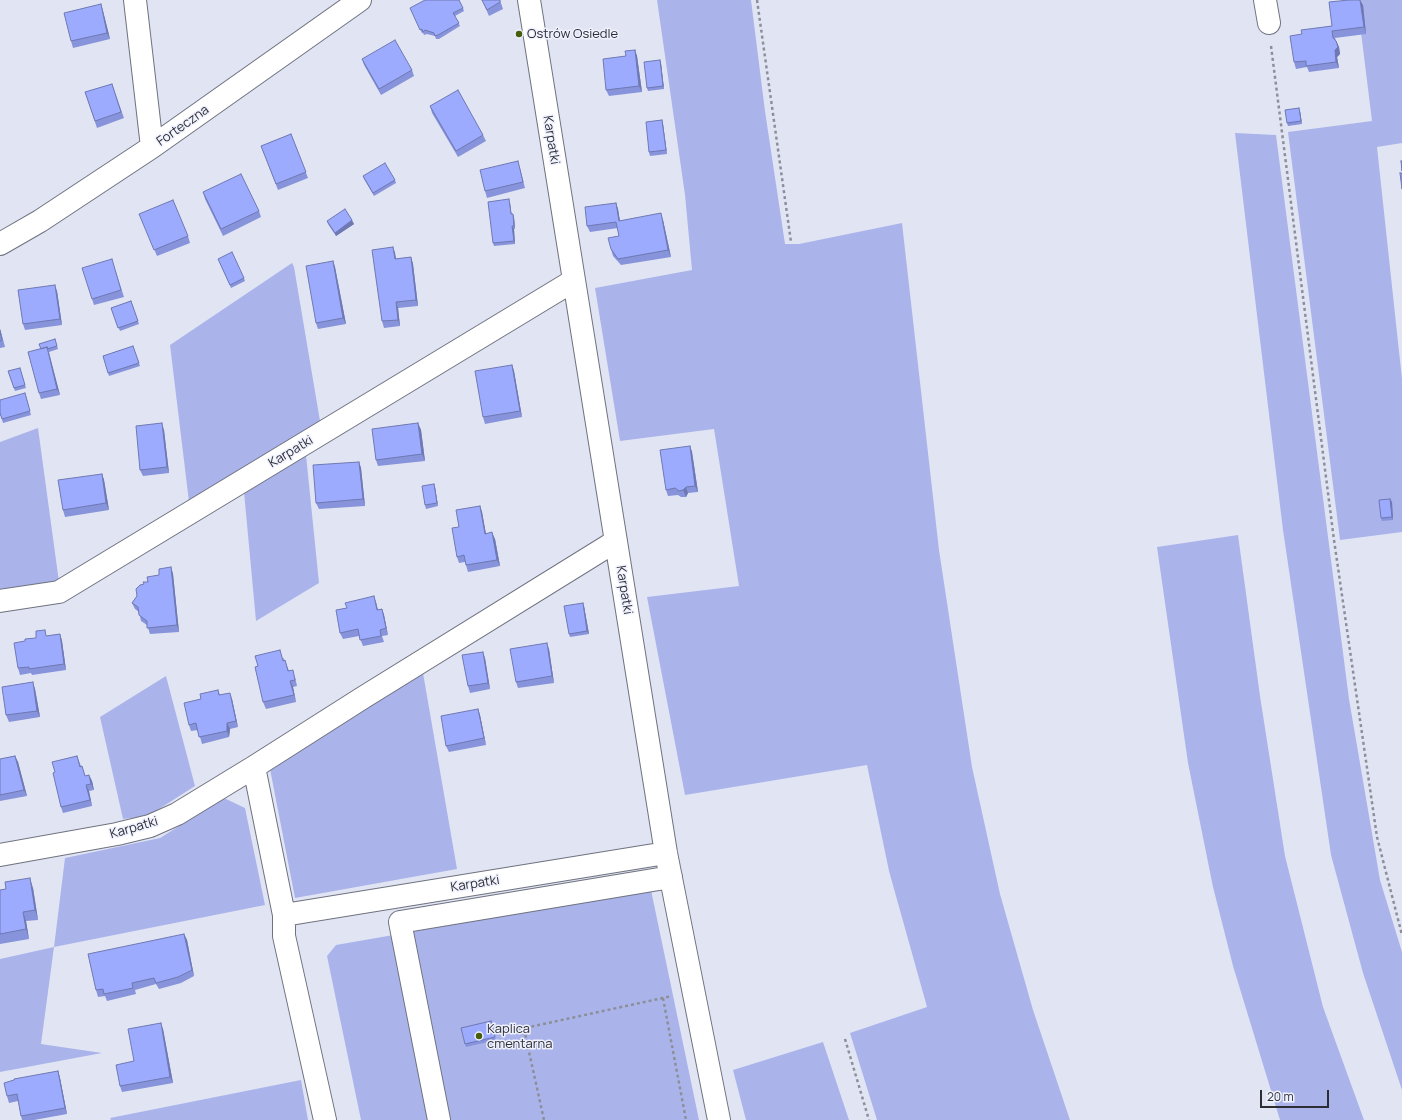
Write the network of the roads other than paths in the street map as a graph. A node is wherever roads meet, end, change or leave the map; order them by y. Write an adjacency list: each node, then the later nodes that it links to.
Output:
1 (135, 0): 6 (street)
2 (360, 0): 6 (street, Forteczna)
3 (529, 0): 8 (street, Karpatki)
4 (1265, 0): 5 (street)
5 (1269, 23)
6 (152, 147): 7 (street, Forteczna)
7 (0, 244)
8 (573, 281): 9 (street, Karpatki); 10 (street, Karpatki)
9 (616, 541): 11 (street, Karpatki); 12 (street, Karpatki)
10 (0, 601)
11 (254, 767): 13 (street, Karpatki); 16 (street)
12 (666, 853): 14 (street, Karpatki); 15 (street, Karpatki)
13 (0, 855)
14 (671, 877): 17 (street); 20 (street, Karpatki)
15 (395, 898): 16 (street, Karpatki); 17 (street)
16 (284, 915): 18 (street)
17 (400, 922): 19 (street)
18 (325, 1120)
19 (440, 1120)
20 (719, 1120)

